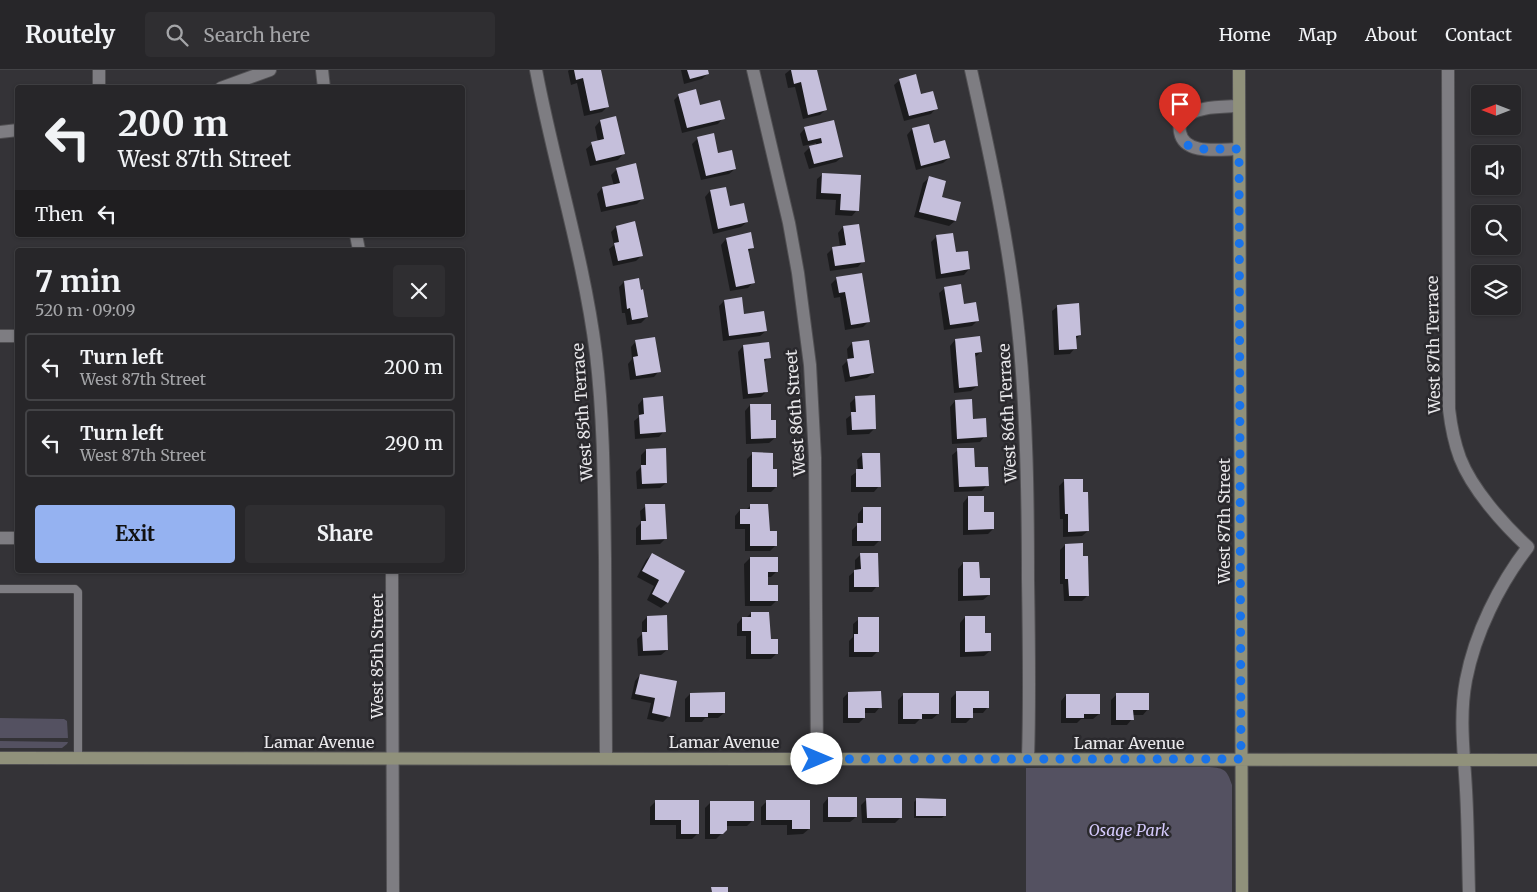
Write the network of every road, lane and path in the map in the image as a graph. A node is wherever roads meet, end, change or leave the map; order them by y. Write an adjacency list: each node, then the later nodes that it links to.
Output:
1 (99, 70): 9 (street)
2 (270, 70): 10 (street)
3 (322, 70): 11 (street)
4 (536, 70): 26 (street, West 85th Terrace)
5 (753, 70): 28 (street, West 86th Street)
6 (970, 70): 27 (street, West 86th Terrace)
7 (1239, 70): 12 (street, West 87th Street)
8 (1448, 70): 20 (street, West 87th Terrace)
9 (99, 85)
10 (229, 85)
11 (324, 85)
12 (1239, 106): 15 (street, West 87th Street); 15 (street)
13 (15, 130): 14 (street)
14 (0, 132)
15 (1239, 149): 29 (street, West 87th Street)
16 (0, 336): 17 (street)
17 (15, 336)
18 (0, 538): 19 (street)
19 (15, 538)
20 (1532, 547): 30 (street, West 87th Terrace)
21 (392, 573): 25 (street, West 85th Street)
22 (0, 589): 24 (lane)
23 (0, 758): 24 (street, Lamar Avenue)
24 (78, 758): 25 (street, Lamar Avenue)
25 (393, 758): 26 (street, Lamar Avenue); 32 (street, West 85th Street)
26 (606, 758): 28 (street, Lamar Avenue)
27 (1028, 758): 28 (street, Lamar Avenue); 29 (street, Lamar Avenue)
28 (817, 759)
29 (1241, 759): 30 (street, Lamar Avenue); 33 (street, West 87th Street)
30 (1465, 760): 31 (street, Lamar Avenue); 34 (street, West 87th Terrace)
31 (1537, 760)
32 (393, 892)
33 (1242, 892)
34 (1469, 892)

